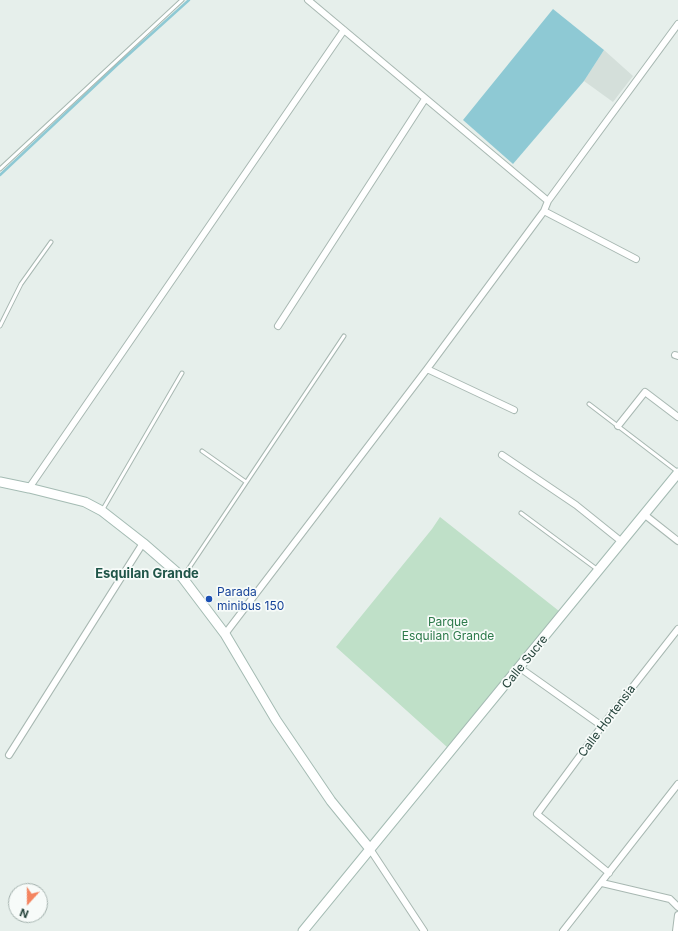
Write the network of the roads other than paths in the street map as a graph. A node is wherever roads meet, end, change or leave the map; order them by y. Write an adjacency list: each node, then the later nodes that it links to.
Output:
1 (182, 0): 6 (lane)
2 (308, 0): 4 (street)
3 (678, 24): 7 (street)
4 (344, 30): 5 (street); 25 (street)
5 (425, 99): 7 (street); 12 (street)
6 (0, 169)
7 (548, 201): 8 (street)
8 (544, 211): 10 (street); 14 (street)
9 (51, 242): 11 (lane)
10 (636, 259)
11 (0, 326)
12 (278, 326)
13 (344, 336): 24 (lane)
14 (427, 369): 17 (street); 35 (street)
15 (182, 373): 26 (lane)
16 (589, 404): 19 (lane)
17 (514, 410)
18 (678, 417): 19 (street)
19 (618, 426): 22 (lane)
20 (202, 452): 24 (lane)
21 (502, 455): 30 (street)
22 (678, 473): 28 (street, Calle Sucre)
23 (0, 482): 25 (street)
24 (246, 482): 33 (lane)
25 (28, 488): 26 (street)
26 (102, 511): 31 (street)
27 (521, 513): 32 (lane)
28 (645, 515): 29 (street); 30 (street, Calle Sucre)
29 (678, 541)
30 (622, 542): 32 (street, Calle Sucre)
31 (143, 543): 33 (street); 38 (street)
32 (599, 571): 36 (street, Calle Sucre)
33 (182, 577): 35 (street)
34 (678, 629): 37 (street, Calle Hortensia)
35 (225, 634): 40 (street)
36 (520, 668): 37 (street); 40 (street, Calle Sucre)
37 (602, 726): 41 (street, Calle Hortensia)
38 (9, 755)
39 (678, 784): 41 (street)
40 (370, 849): 45 (street, Calle Sucre); 46 (street)
41 (609, 873): 42 (street)
42 (602, 882): 43 (street); 47 (street)
43 (678, 907)
44 (678, 915): 48 (street)
45 (303, 931)
46 (424, 931)
47 (563, 931)
48 (676, 931)

